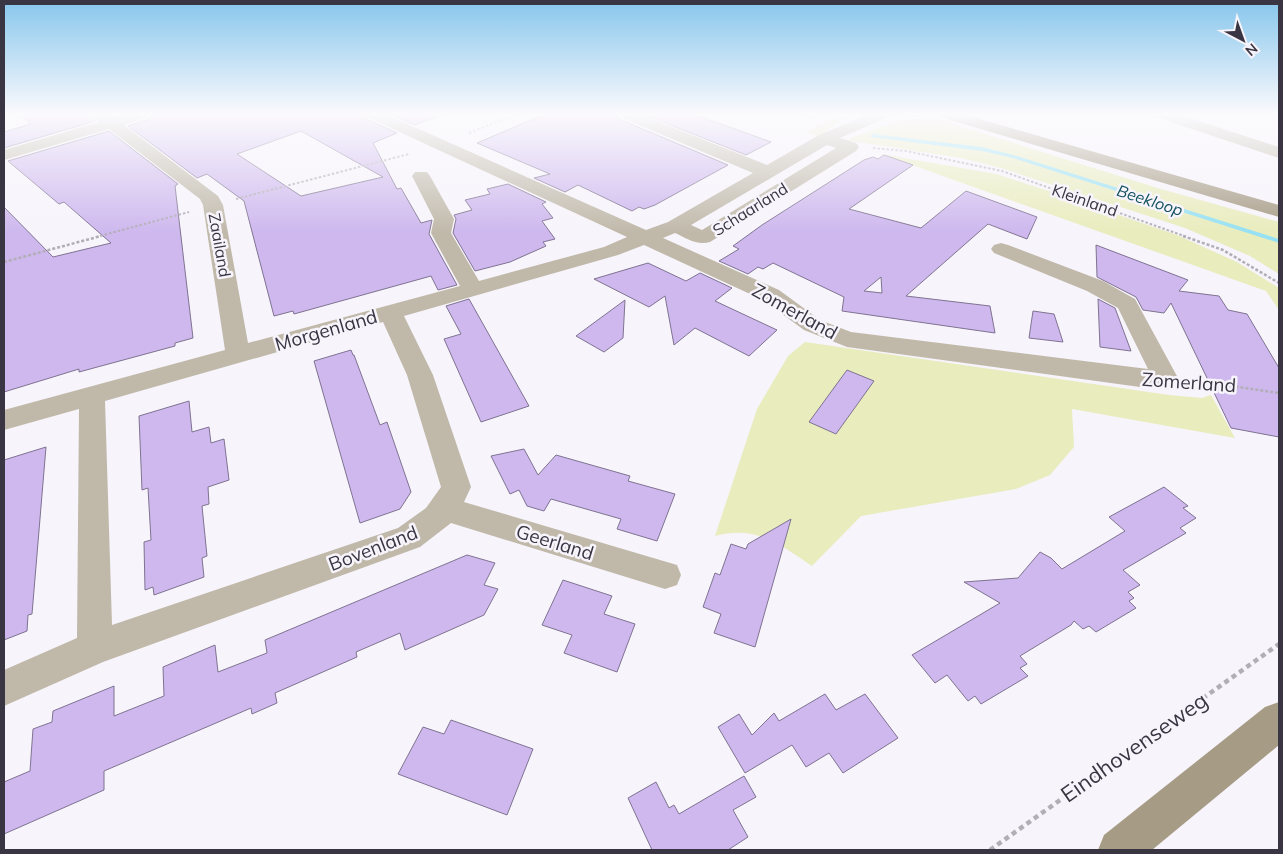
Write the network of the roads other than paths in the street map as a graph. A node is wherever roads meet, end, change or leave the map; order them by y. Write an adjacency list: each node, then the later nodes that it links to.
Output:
1 (153, 154): 17 (street, Zaailand)
2 (462, 154): 13 (street, Zomerland)
3 (724, 154): 8 (street)
4 (799, 154): 8 (street, Schaarland)
5 (839, 154): 12 (street, Schaarland)
6 (1083, 154): 11 (main road)
7 (1124, 154): 10 (main road)
8 (768, 172): 12 (street, Schaarland)
9 (421, 176): 15 (street)
10 (1279, 199)
11 (1279, 211)
12 (675, 226): 13 (street, Schaarland)
13 (647, 238): 14 (street, Zomerland); 15 (street, Morgenland)
14 (1001, 249)
15 (472, 288): 16 (street, Morgenland)
16 (390, 312): 17 (street, Morgenland); 20 (street, Bovenland)
17 (238, 355): 18 (street, Morgenland)
18 (92, 394): 19 (street, Morgenland); 22 (street)
19 (4, 420)
20 (446, 509): 21 (street, Geerland); 22 (street, Bovenland)
21 (665, 575)
22 (95, 648): 23 (street, Bovenland)
23 (4, 688)
24 (1279, 721): 25 (main road)
25 (1119, 850)

